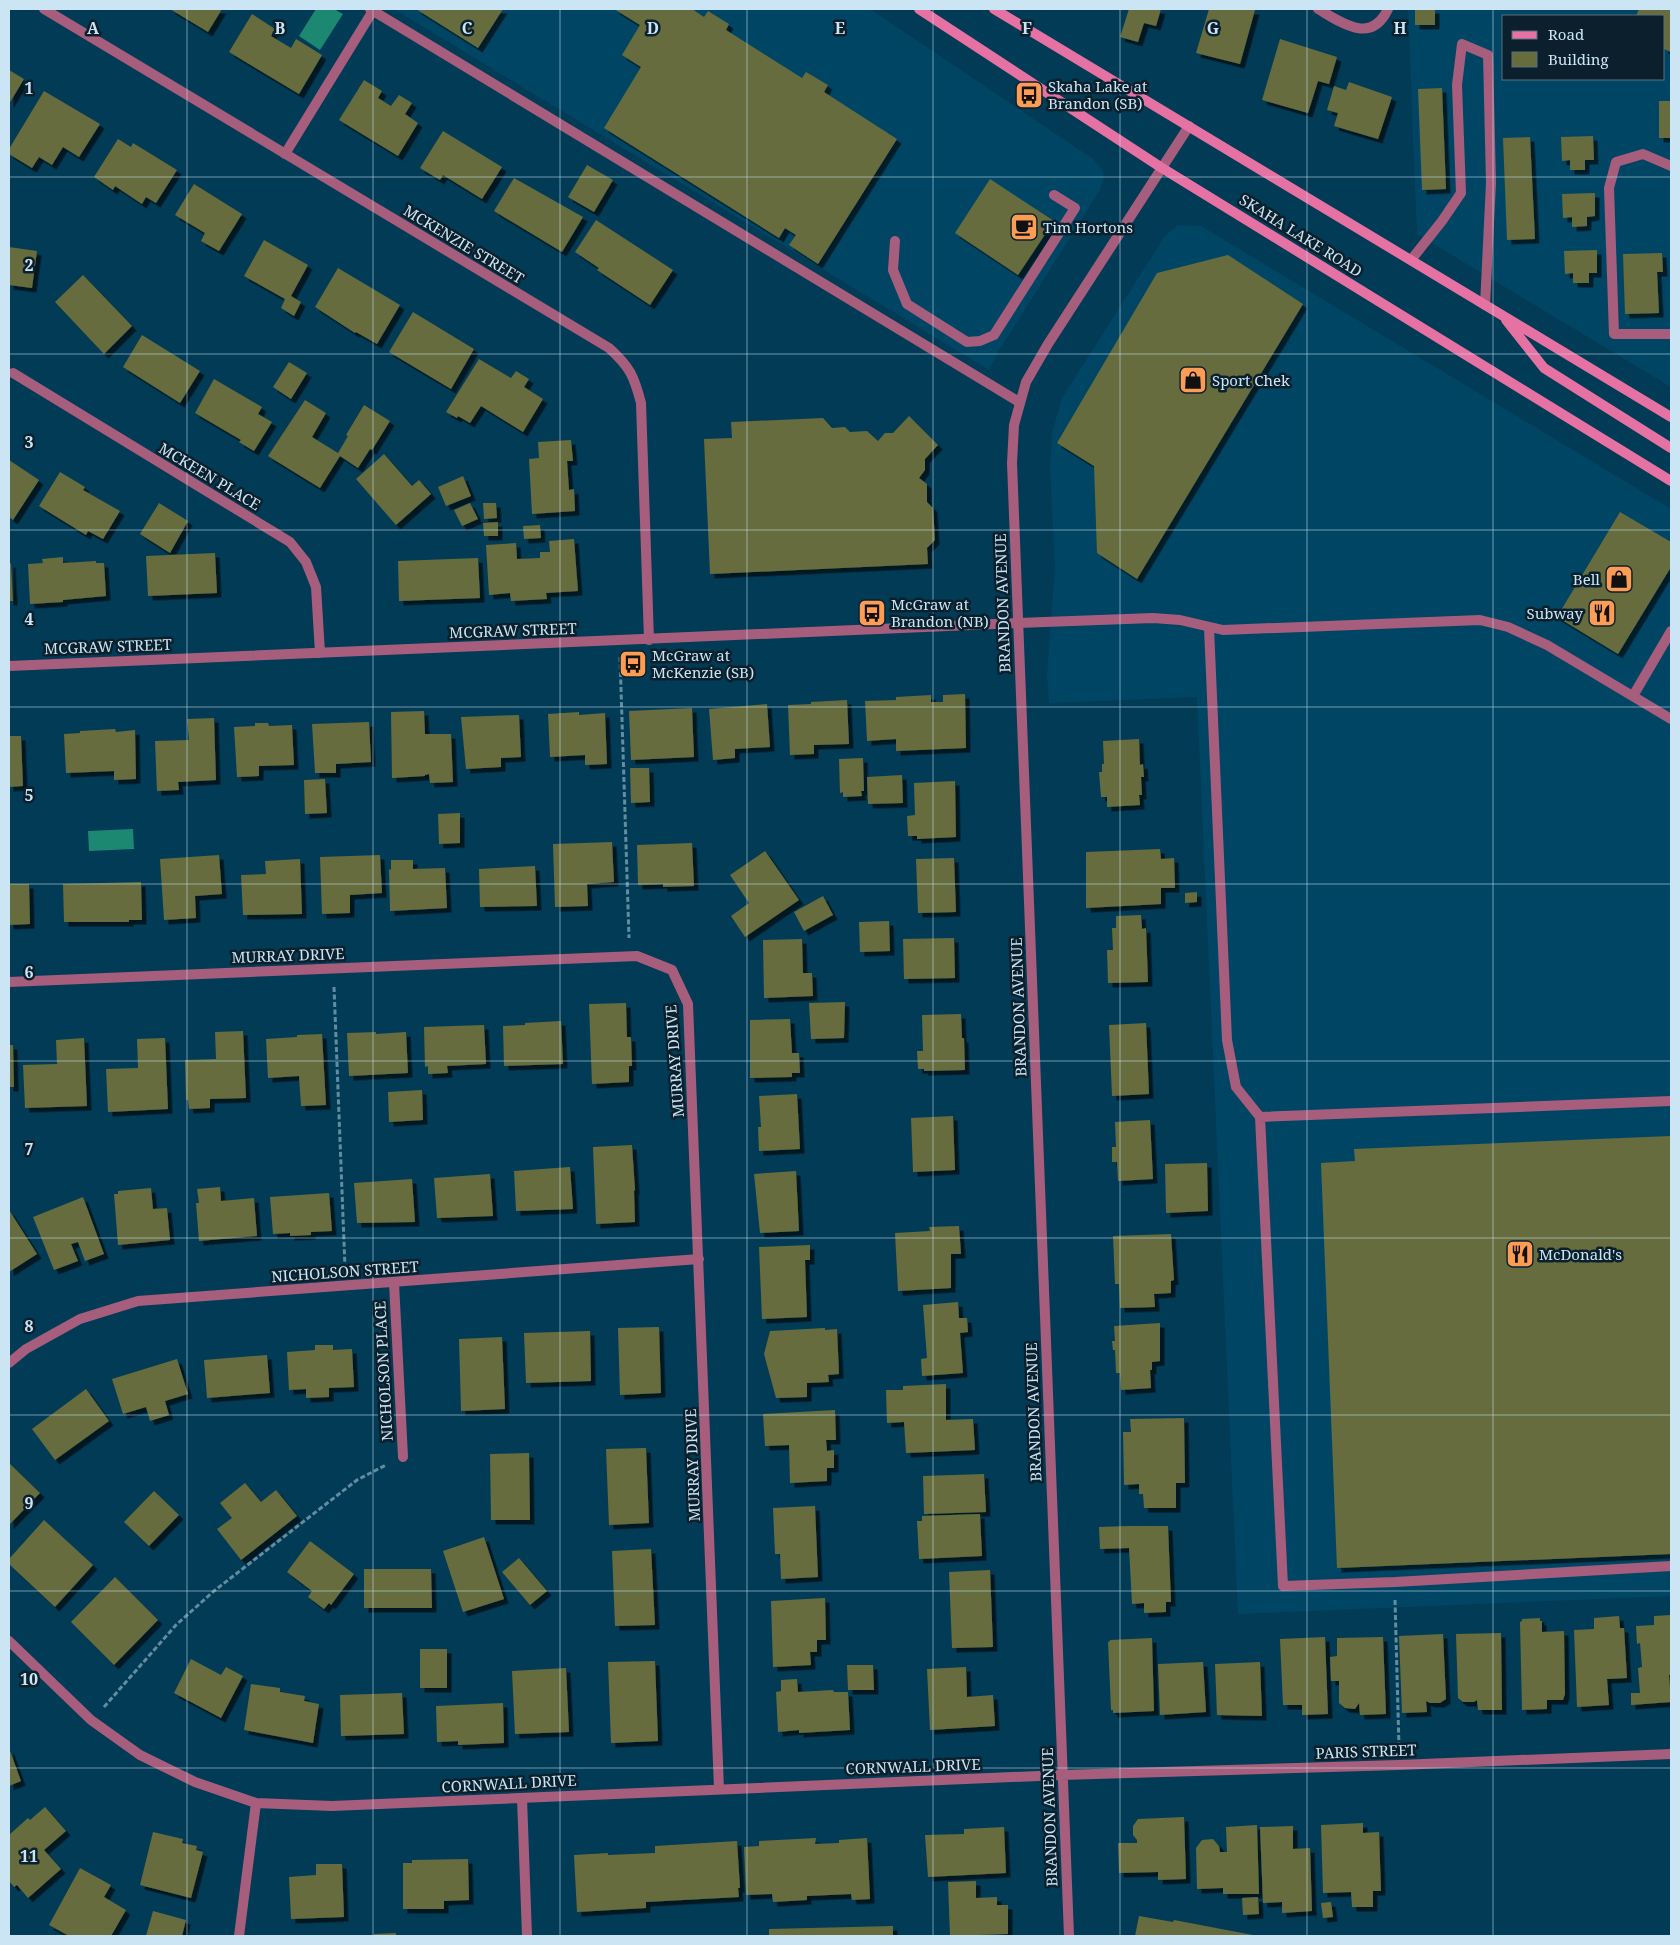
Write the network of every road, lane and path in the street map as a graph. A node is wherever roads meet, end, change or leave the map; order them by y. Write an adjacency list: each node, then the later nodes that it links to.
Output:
1 (44, 9): 8 (street, MCKENZIE STREET)
2 (373, 9): 8 (street); 18 (street)
3 (919, 9): 10 (main road, SKAHA LAKE ROAD)
4 (994, 9): 7 (main road)
5 (1318, 9): 6 (street)
6 (1388, 9)
7 (1188, 126): 10 (street, BRANDON AVENUE); 13 (main road)
8 (285, 154): 25 (street, MCKENZIE STREET)
9 (1671, 166): 16 (street)
10 (1162, 168): 18 (street, BRANDON AVENUE); 21 (main road, SKAHA LAKE ROAD)
11 (1054, 195): 12 (street)
12 (895, 241)
13 (1411, 260): 14 (main road); 14 (street)
14 (1485, 305): 15 (main road)
15 (1501, 314): 19 (main road); 20 (main road)
16 (1671, 334)
17 (13, 373): 27 (street, MCKEEN PLACE)
18 (1019, 402): 22 (street, BRANDON AVENUE)
19 (1671, 417)
20 (1671, 448)
21 (1671, 481)
22 (1018, 623): 23 (street, MCGRAW STREET); 25 (street, MCGRAW STREET); 47 (street, BRANDON AVENUE)
23 (1208, 628): 29 (street, MCGRAW STREET); 35 (street)
24 (1671, 631): 29 (street)
25 (649, 640): 26 (street, MCGRAW STREET)
26 (619, 641): 27 (street, MCGRAW STREET); 31 (path)
27 (320, 653): 28 (street, MCGRAW STREET)
28 (9, 666)
29 (1633, 696): 30 (street, MCGRAW STREET)
30 (1671, 719)
31 (629, 956): 32 (street, MURRAY DRIVE); 36 (street, MURRAY DRIVE)
32 (333, 968): 33 (street, MURRAY DRIVE); 38 (path)
33 (9, 982)
34 (1671, 1101): 35 (street)
35 (1260, 1118): 42 (street)
36 (699, 1259): 37 (street, NICHOLSON STREET); 48 (street, MURRAY DRIVE)
37 (394, 1283): 38 (street, NICHOLSON STREET); 40 (street, NICHOLSON PLACE)
38 (346, 1286): 39 (street, NICHOLSON STREET)
39 (9, 1363)
40 (402, 1457): 44 (path)
41 (1671, 1566): 42 (street)
42 (1395, 1582): 46 (path)
43 (9, 1641): 44 (street, CORNWALL DRIVE)
44 (91, 1720): 50 (street, CORNWALL DRIVE)
45 (1671, 1754): 46 (street, PARIS STREET)
46 (1400, 1765): 47 (street, PARIS STREET)
47 (1062, 1775): 48 (street, CORNWALL DRIVE); 53 (street, BRANDON AVENUE)
48 (720, 1789): 49 (street, CORNWALL DRIVE)
49 (522, 1798): 50 (street, CORNWALL DRIVE); 52 (street)
50 (256, 1802): 51 (street)
51 (239, 1936)
52 (527, 1936)
53 (1069, 1936)

